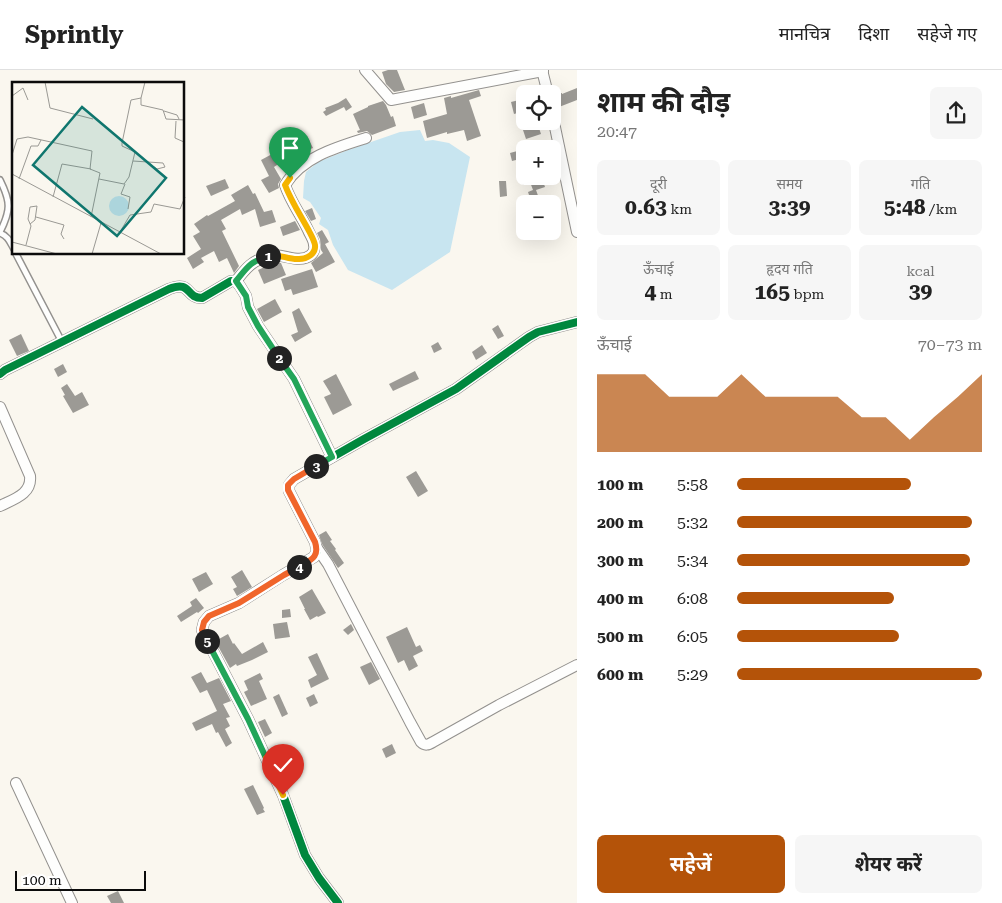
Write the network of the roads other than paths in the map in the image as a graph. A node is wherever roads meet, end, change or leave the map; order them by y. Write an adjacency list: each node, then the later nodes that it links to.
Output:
1 (365, 70): 2 (street)
2 (543, 70): 3 (street)
3 (546, 85)
4 (556, 130): 7 (street)
5 (366, 138): 11 (street)
6 (0, 180): 8 (lane)
7 (577, 228)
8 (0, 233): 9 (lane)
9 (12, 245)
10 (17, 255): 13 (lane)
11 (236, 281): 13 (street); 16 (street)
12 (577, 322): 16 (street)
13 (62, 342): 14 (street)
14 (0, 374)
15 (0, 408): 17 (street)
16 (332, 457): 18 (street)
17 (0, 506)
18 (317, 548): 19 (street); 22 (street)
19 (577, 665)
20 (16, 783): 21 (street)
21 (72, 903)
22 (338, 903)

